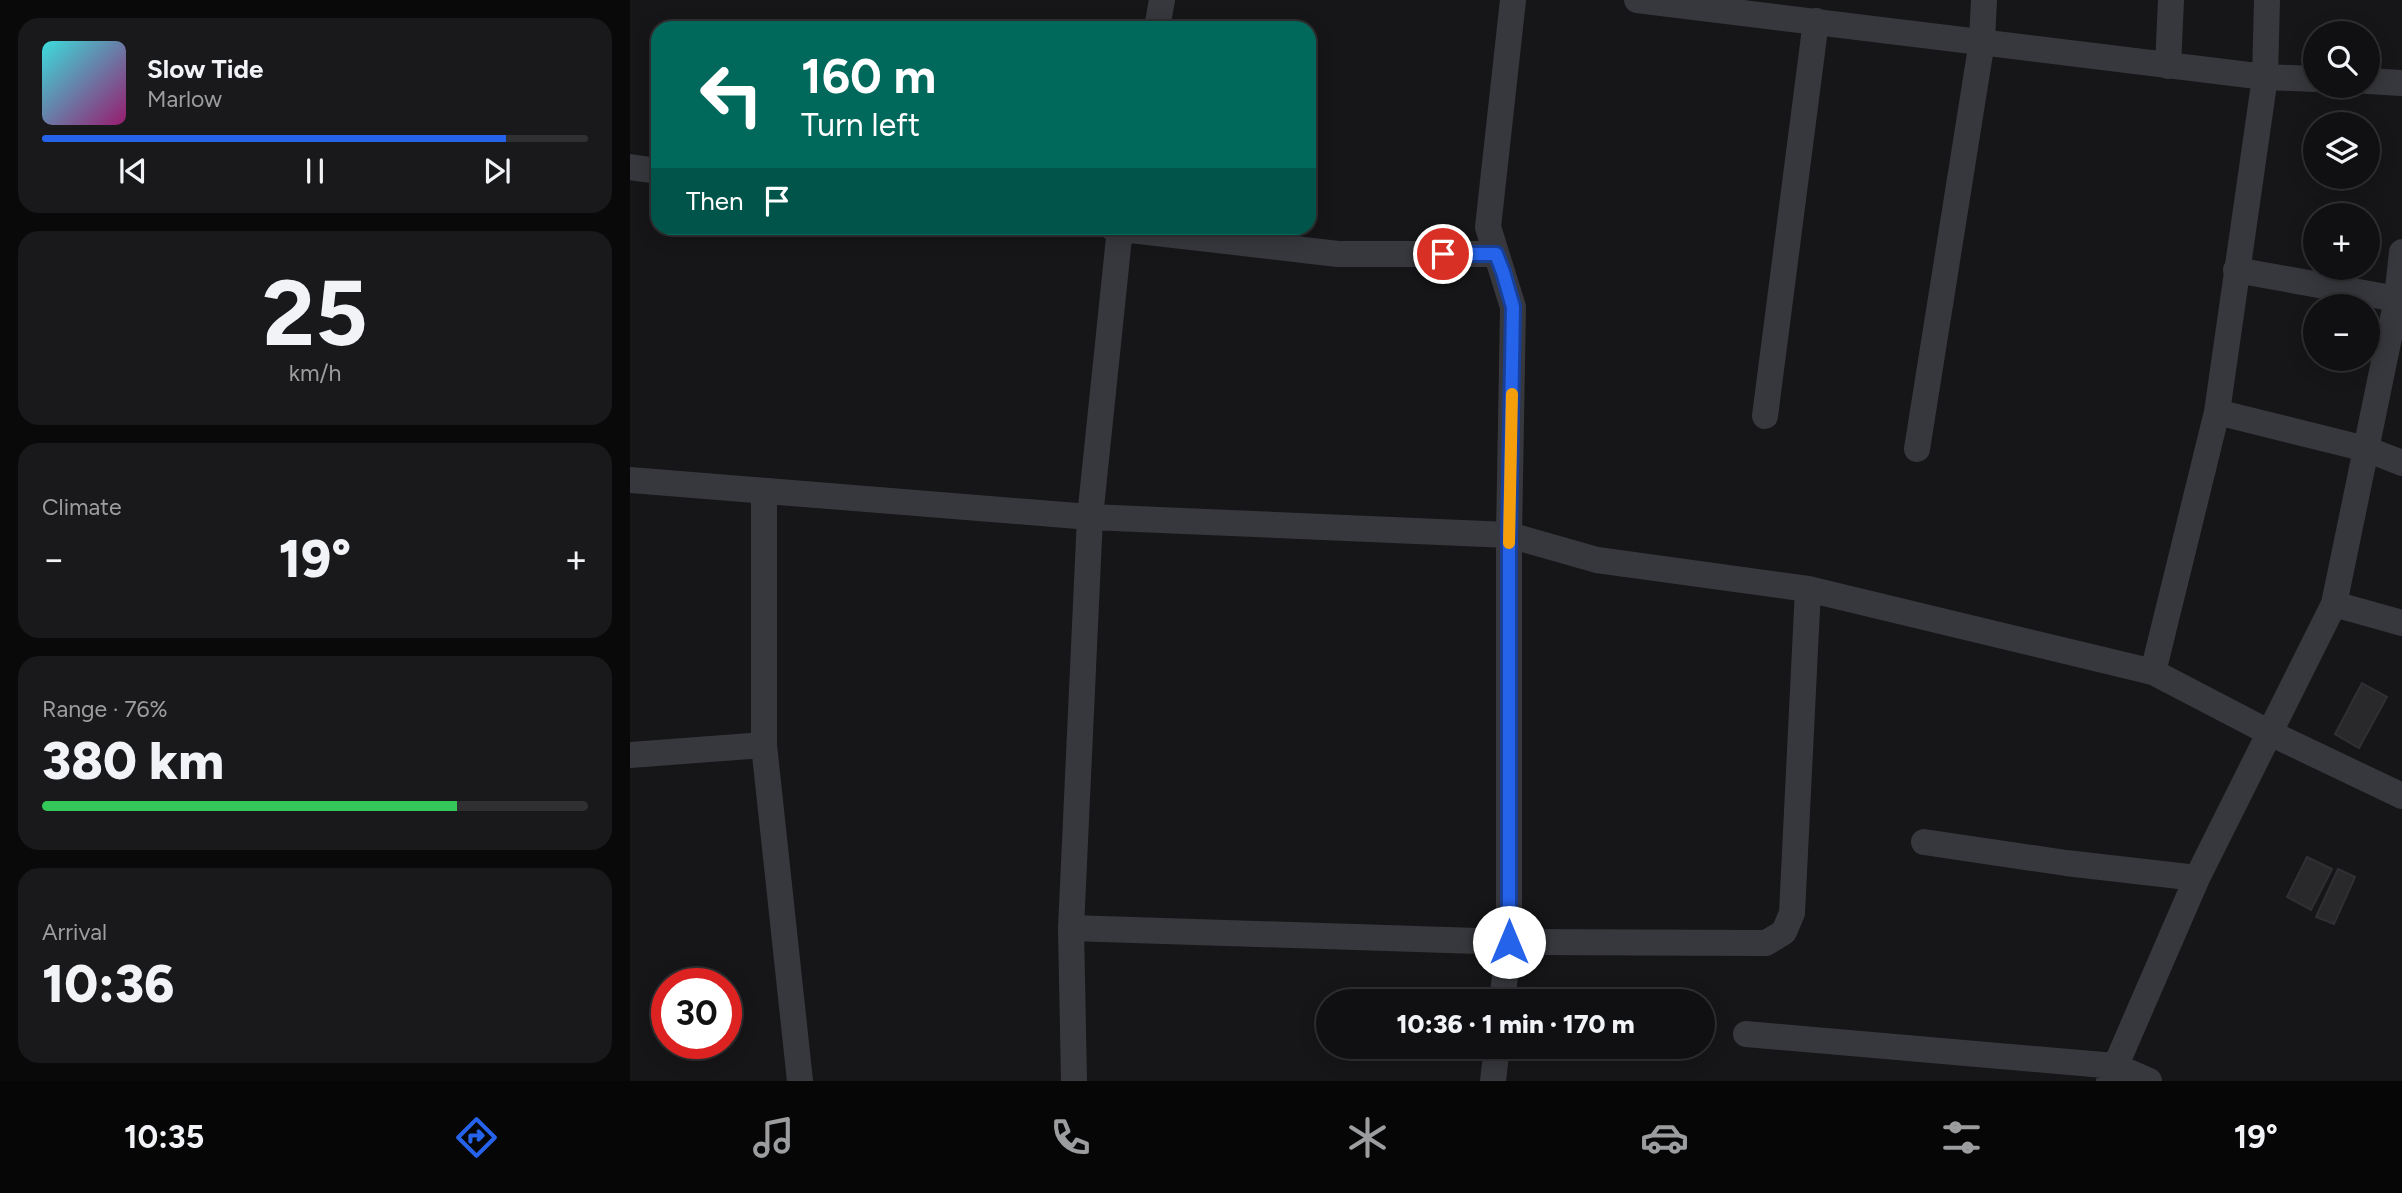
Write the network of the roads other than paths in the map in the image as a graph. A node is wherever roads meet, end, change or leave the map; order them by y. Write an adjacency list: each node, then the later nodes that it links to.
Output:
1 (1162, 0): 8 (street)
2 (1513, 0): 21 (street)
3 (1637, 0): 7 (street)
4 (1984, 0): 10 (street)
5 (2171, 0): 11 (street)
6 (2267, 0): 12 (street)
7 (1677, 2): 9 (street)
8 (1158, 21)
9 (1816, 21): 10 (street); 25 (street)
10 (1982, 41): 11 (street); 26 (street)
11 (2168, 66): 12 (street)
12 (2265, 77): 13 (street); 22 (street)
13 (2303, 79)
14 (2380, 82): 15 (street)
15 (2402, 83)
16 (630, 167): 17 (street)
17 (651, 170)
18 (1119, 235): 31 (street)
19 (1179, 235): 21 (street)
20 (2402, 252): 23 (street)
21 (1496, 254): 32 (street)
22 (2236, 270): 23 (street); 24 (street)
23 (2400, 300): 27 (street)
24 (2217, 412): 27 (street); 36 (street)
25 (1765, 416)
26 (1917, 449)
27 (2366, 449): 28 (street); 34 (street)
28 (2402, 463)
29 (630, 480): 30 (street)
30 (764, 491): 31 (street); 38 (street)
31 (1090, 517): 32 (street); 43 (street)
32 (1509, 535): 33 (street); 44 (street)
33 (1808, 589): 36 (street); 44 (street)
34 (2334, 604): 35 (street); 37 (street)
35 (2402, 623)
36 (2153, 671): 37 (street)
37 (2270, 733): 40 (street); 42 (street)
38 (764, 745): 39 (street); 49 (street)
39 (630, 755)
40 (2402, 796)
41 (1924, 842): 42 (street)
42 (2197, 878): 48 (street)
43 (1071, 928): 44 (street); 50 (street)
44 (1509, 942): 45 (street)
45 (1503, 989)
46 (1746, 1034): 48 (street)
47 (1496, 1059): 51 (street)
48 (2112, 1074): 52 (street)
49 (800, 1081)
50 (1074, 1081)
51 (1493, 1081)
52 (2149, 1081)

